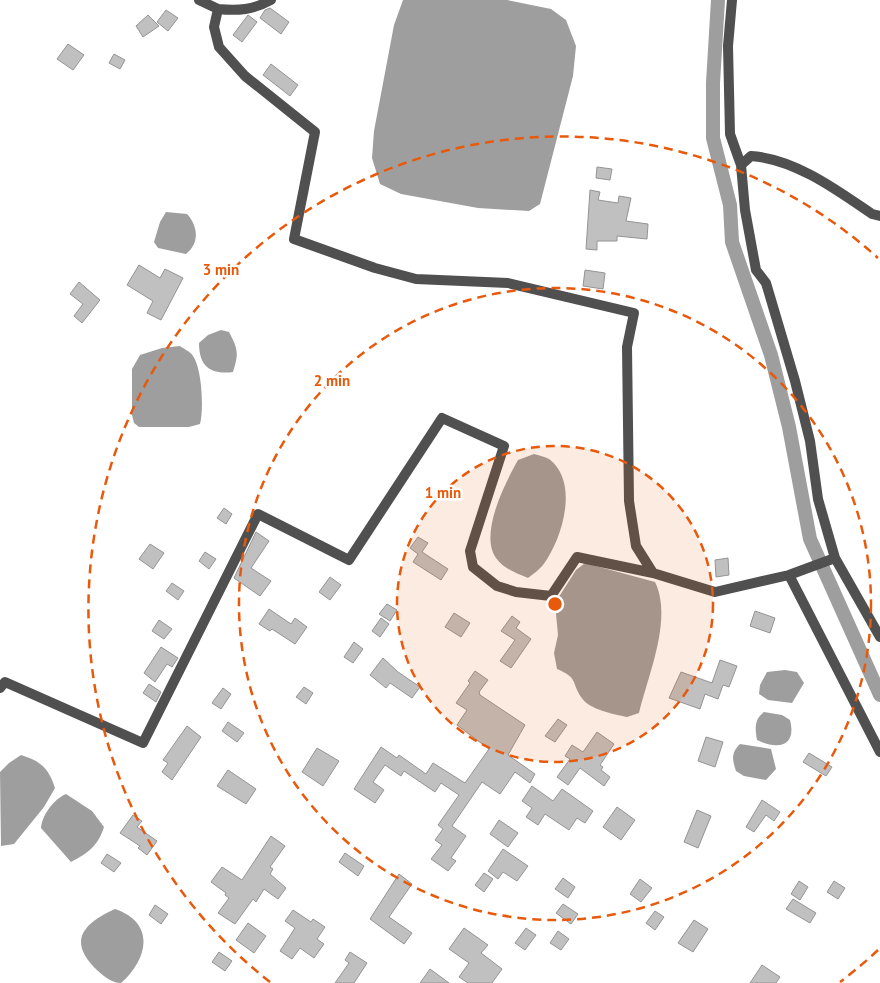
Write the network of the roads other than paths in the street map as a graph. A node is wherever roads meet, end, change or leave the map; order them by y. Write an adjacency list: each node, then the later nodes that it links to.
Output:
1 (199, 0): 4 (street)
2 (272, 0): 4 (street)
3 (732, 0): 5 (street)
4 (218, 9): 8 (street)
5 (741, 165): 6 (street); 7 (street)
6 (880, 216)
7 (835, 558): 9 (street); 10 (street)
8 (653, 573): 9 (street); 11 (street)
9 (789, 575): 12 (street)
10 (880, 637)
11 (0, 688)
12 (880, 752)

